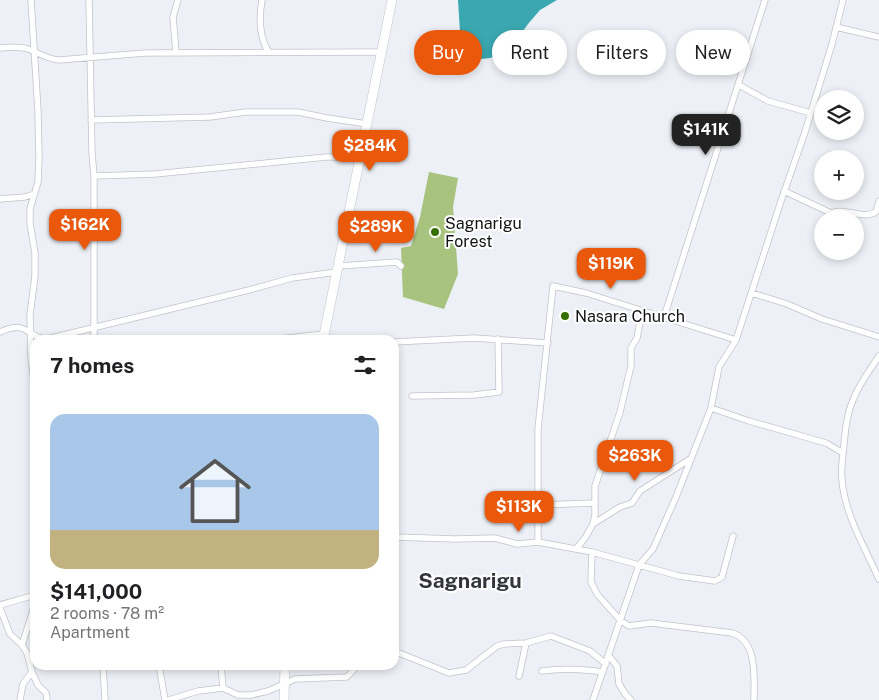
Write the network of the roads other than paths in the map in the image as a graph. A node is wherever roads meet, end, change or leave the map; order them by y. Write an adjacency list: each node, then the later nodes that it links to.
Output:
1 (31, 0): 11 (street)
2 (89, 0): 15 (street)
3 (178, 0): 12 (street)
4 (262, 0): 13 (street)
5 (392, 0): 14 (street)
6 (765, 0): 16 (street)
7 (843, 0): 8 (street)
8 (836, 27): 9 (street); 17 (street)
9 (879, 37)
10 (0, 48): 11 (street)
11 (34, 52): 15 (street); 23 (street)
12 (176, 52): 13 (street); 15 (street)
13 (269, 52): 14 (street)
14 (382, 52): 19 (street)
15 (91, 57): 18 (street)
16 (739, 85): 17 (street); 30 (street)
17 (811, 112): 22 (street)
18 (92, 120): 19 (street); 21 (street)
19 (367, 124): 20 (street)
20 (361, 157): 21 (street); 27 (street)
21 (94, 176): 31 (street)
22 (784, 191): 25 (street); 28 (street)
23 (34, 194): 24 (street); 33 (street)
24 (0, 199)
25 (879, 202)
26 (401, 266): 27 (street)
27 (338, 269): 31 (street); 37 (street)
28 (752, 293): 38 (street); 40 (street)
29 (650, 313): 30 (street); 42 (street); 48 (street)
30 (664, 317): 40 (street)
31 (94, 326): 35 (street); 36 (street)
32 (0, 332): 33 (street)
33 (31, 333): 34 (street)
34 (35, 335)
35 (61, 335)
36 (94, 335)
37 (324, 335)
38 (879, 336)
39 (498, 339): 41 (street); 42 (street); 44 (street)
40 (736, 340): 45 (street)
41 (399, 342)
42 (548, 343): 49 (street)
43 (879, 356): 46 (street)
44 (412, 396)
45 (711, 408): 46 (street); 47 (street)
46 (842, 453): 57 (street)
47 (690, 459): 50 (street); 56 (street)
48 (594, 503): 49 (street); 50 (street)
49 (538, 505): 53 (street)
50 (593, 524): 54 (street)
51 (733, 536): 56 (street)
52 (399, 537): 53 (street)
53 (538, 542): 54 (street)
54 (576, 548): 55 (street)
55 (592, 552): 56 (street); 61 (street)
56 (639, 565): 61 (street)
57 (879, 580)
58 (30, 597): 59 (street)
59 (0, 606): 63 (street)
60 (30, 620): 63 (street)
61 (620, 620): 65 (street); 88 (street)
62 (526, 643): 64 (street); 67 (street); 76 (street)
63 (22, 645): 66 (street)
64 (399, 653)
65 (608, 656): 67 (street); 87 (street)
66 (30, 664)
67 (606, 664): 75 (street)
68 (103, 670): 82 (street)
69 (160, 670): 83 (street)
70 (221, 670): 78 (street)
71 (285, 670): 77 (street)
72 (354, 670): 77 (street)
73 (542, 671): 75 (street)
74 (32, 672): 80 (street); 81 (street)
75 (603, 672): 86 (street)
76 (519, 676)
77 (285, 683): 79 (street); 85 (street)
78 (223, 688): 79 (street); 84 (street)
79 (262, 697)
80 (20, 700)
81 (46, 700)
82 (105, 700)
83 (165, 700)
84 (169, 700)
85 (284, 700)
86 (593, 700)
87 (631, 700)
88 (754, 700)

